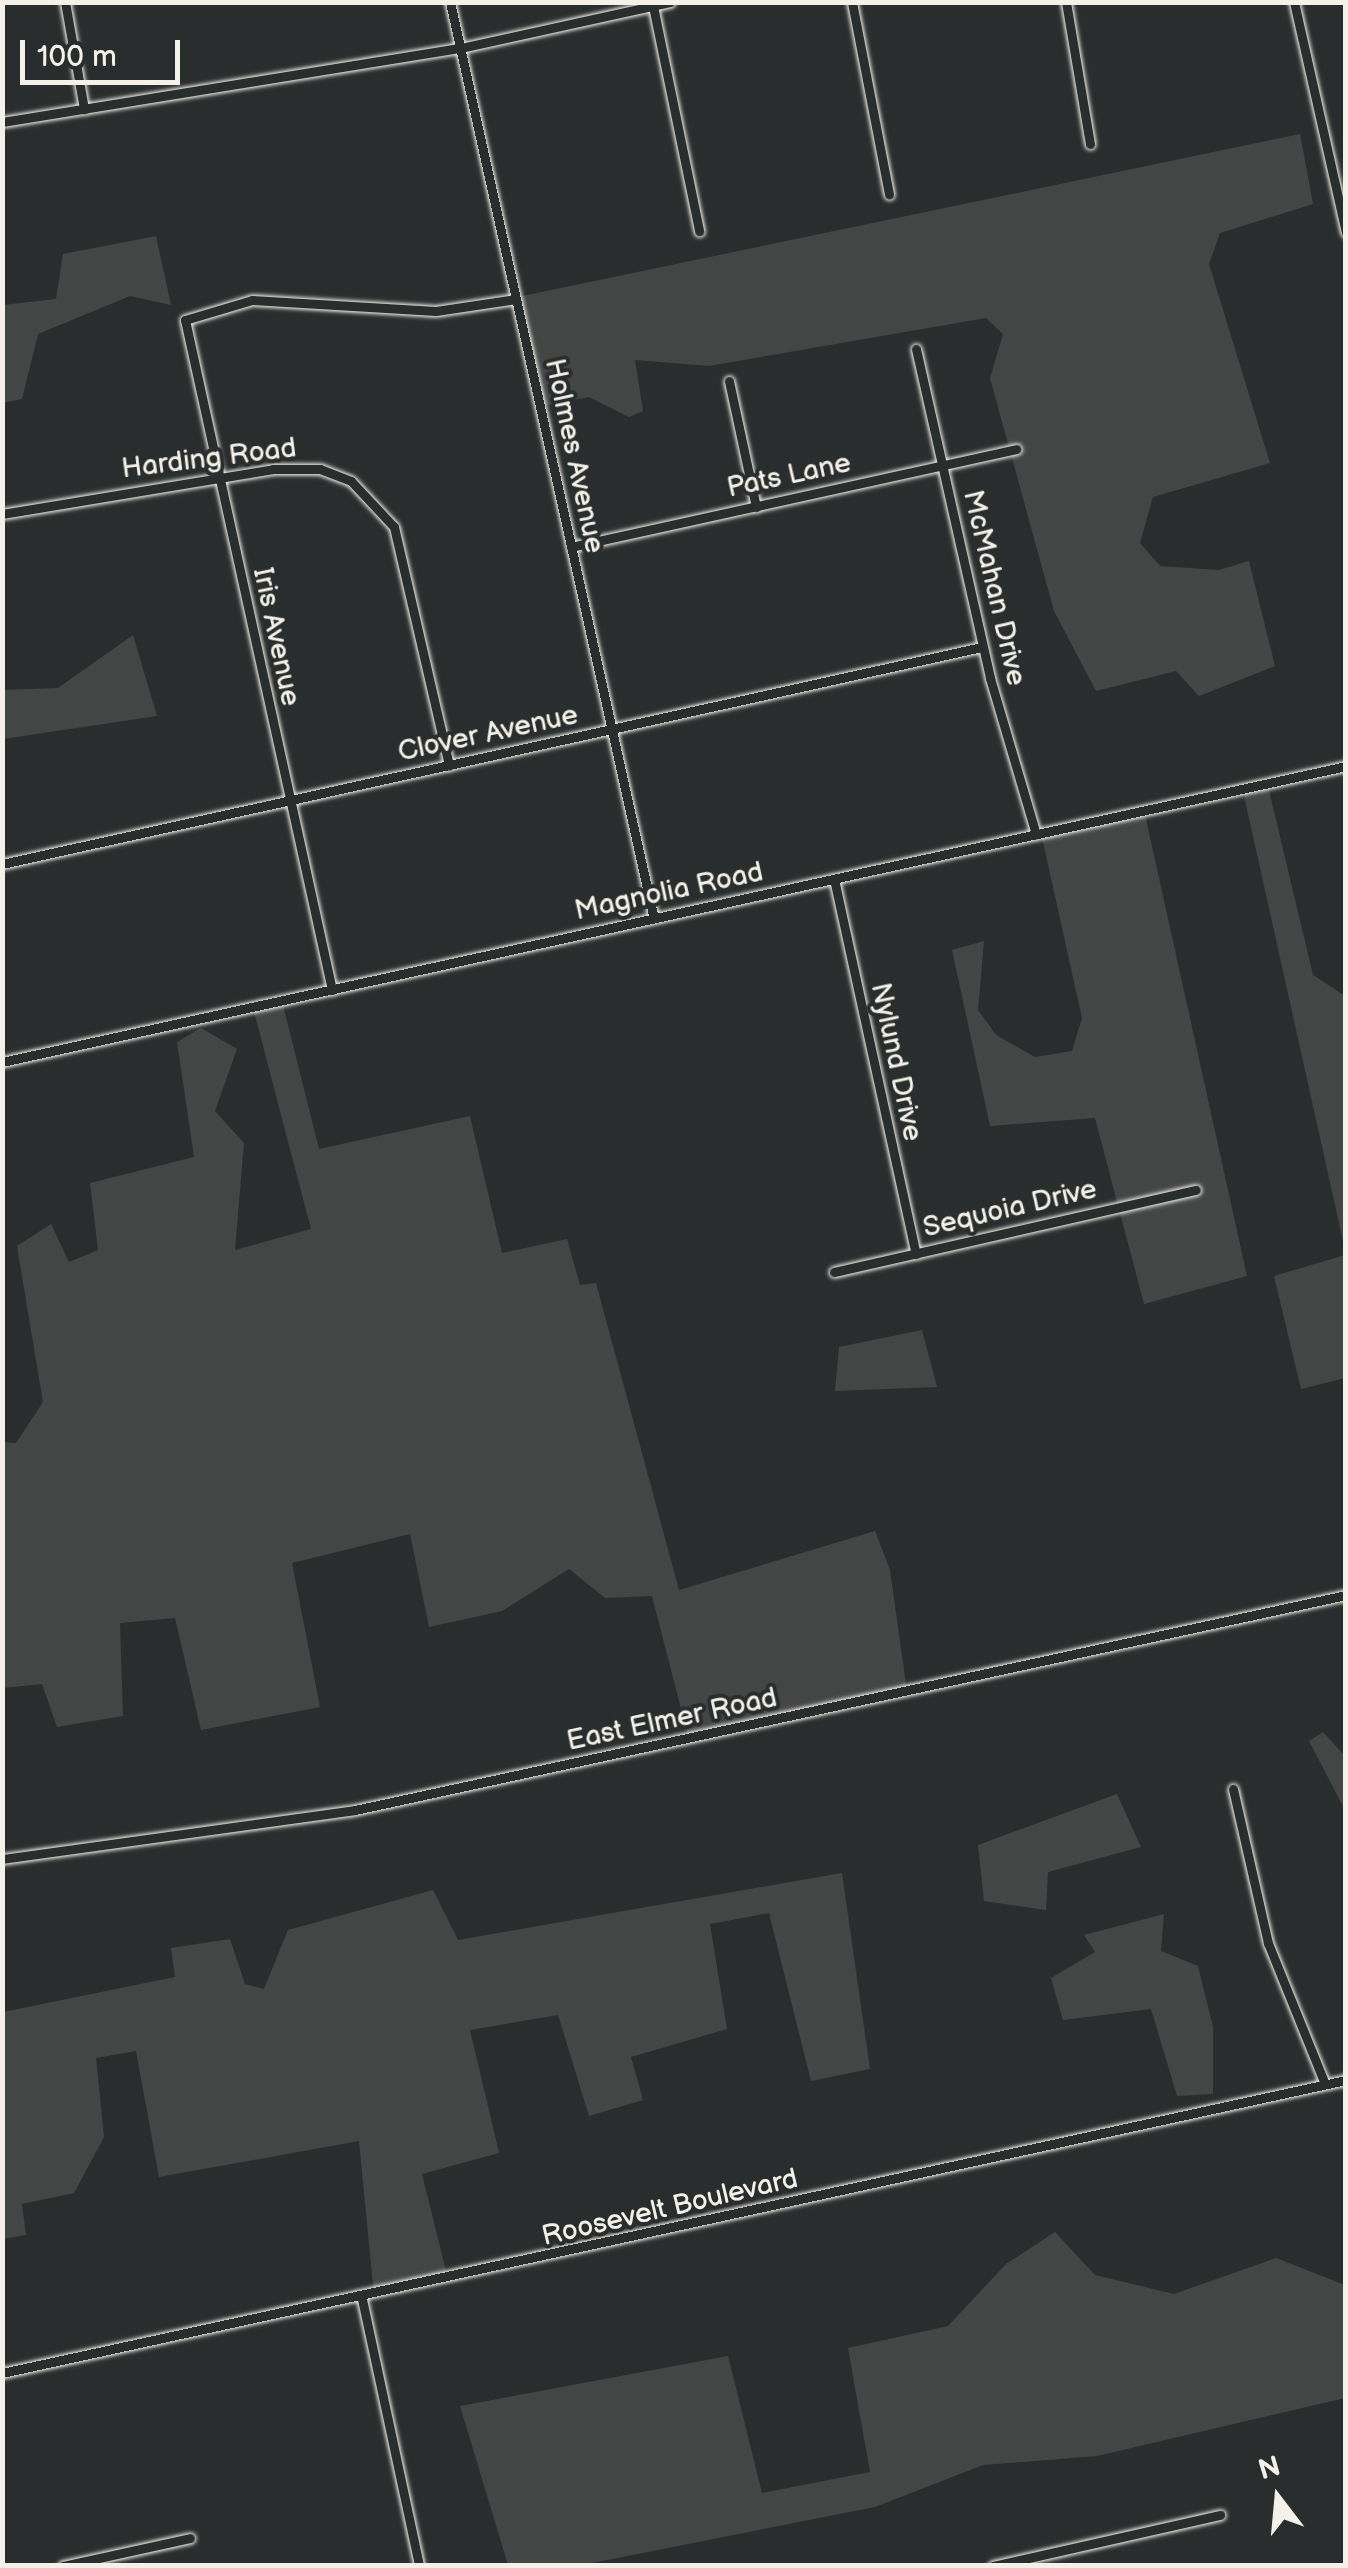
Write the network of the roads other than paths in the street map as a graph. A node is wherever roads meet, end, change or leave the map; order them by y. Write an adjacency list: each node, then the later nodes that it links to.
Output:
1 (65, 2): 9 (street)
2 (450, 2): 8 (street, Holmes Avenue)
3 (670, 2): 7 (street)
4 (852, 2): 12 (street)
5 (1066, 2): 11 (street)
6 (1294, 2): 13 (street)
7 (653, 6): 8 (street); 14 (street)
8 (460, 48): 9 (street); 16 (street, Holmes Avenue)
9 (84, 109): 10 (street)
10 (2, 122)
11 (1090, 144)
12 (889, 194)
13 (1342, 200): 15 (street)
14 (698, 231)
15 (1346, 232)
16 (516, 299): 21 (street, Iris Avenue); 24 (street, Holmes Avenue)
17 (916, 349): 20 (street, McMahan Drive)
18 (729, 380): 22 (street)
19 (1016, 449): 20 (street, Pats Lane)
20 (942, 466): 22 (street, Pats Lane); 25 (street, McMahan Drive)
21 (219, 481): 23 (street, Harding Road); 27 (street, Harding Road); 29 (street, Iris Avenue)
22 (756, 506): 24 (street, Pats Lane)
23 (2, 514)
24 (571, 547): 26 (street, Holmes Avenue)
25 (982, 647): 26 (street, Clover Avenue); 30 (street, McMahan Drive)
26 (612, 730): 27 (street, Clover Avenue); 33 (street, Holmes Avenue)
27 (449, 766): 29 (street, Clover Avenue)
28 (1346, 766): 30 (street, Magnolia Road)
29 (289, 801): 31 (street, Clover Avenue); 34 (street, Iris Avenue)
30 (1036, 834): 32 (street, Magnolia Road)
31 (2, 864)
32 (834, 879): 33 (street, Magnolia Road); 37 (street, Nylund Drive)
33 (654, 918): 34 (street, Magnolia Road)
34 (332, 990): 35 (street, Magnolia Road)
35 (2, 1062)
36 (1196, 1190): 37 (street, Sequoia Drive)
37 (916, 1254): 38 (street, Sequoia Drive)
38 (834, 1272)
39 (1346, 1595): 41 (street, East Elmer Road)
40 (1233, 1789): 43 (street)
41 (2, 1858)
42 (1346, 2080): 43 (street, Roosevelt Boulevard)
43 (1324, 2084): 44 (street, Roosevelt Boulevard)
44 (362, 2299): 45 (street, Roosevelt Boulevard); 49 (street)
45 (2, 2373)
46 (1220, 2515): 50 (street)
47 (190, 2538): 48 (street)
48 (63, 2566)
49 (420, 2566)
50 (993, 2566)

